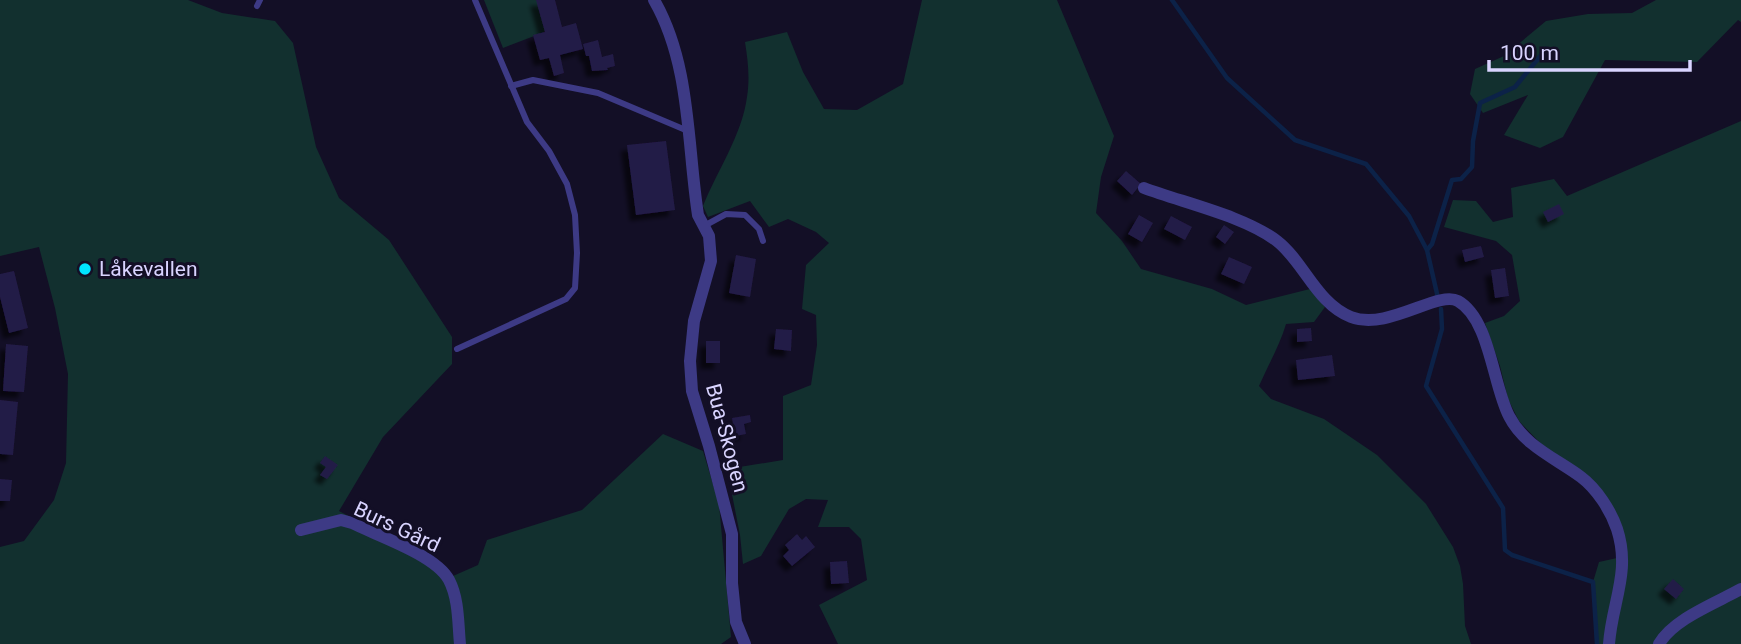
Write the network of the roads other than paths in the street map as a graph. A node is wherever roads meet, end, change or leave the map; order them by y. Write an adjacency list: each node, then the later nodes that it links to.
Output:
1 (475, 0): 3 (lane)
2 (654, 0): 4 (street, Bua-Skogen)
3 (511, 86): 4 (lane); 8 (lane)
4 (688, 131): 6 (street, Bua-Skogen)
5 (1144, 188): 13 (street)
6 (704, 226): 7 (lane); 12 (street, Bua-Skogen)
7 (762, 242)
8 (457, 349)
9 (301, 530): 11 (street, Burs Gård)
10 (1741, 589): 14 (street)
11 (460, 644)
12 (745, 644)
13 (1609, 644)
14 (1659, 644)

